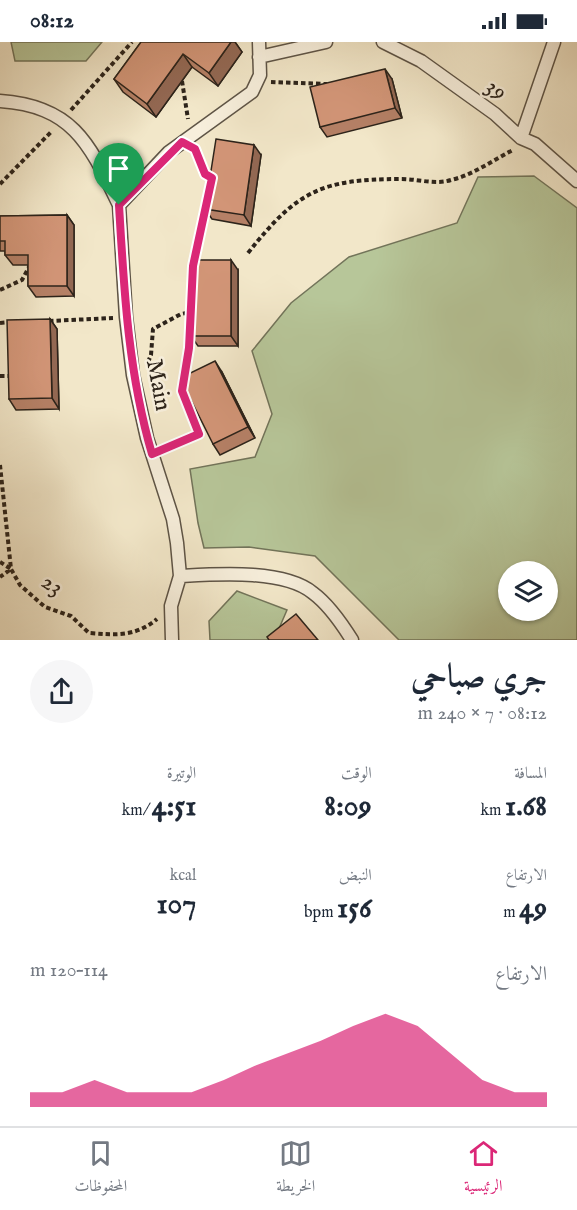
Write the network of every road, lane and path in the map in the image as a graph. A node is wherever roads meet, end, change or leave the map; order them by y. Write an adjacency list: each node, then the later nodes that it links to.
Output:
1 (259, 42): 5 (lane)
2 (326, 42): 5 (lane)
3 (383, 42): 10 (lane, 39)
4 (554, 42): 10 (lane)
5 (259, 57): 7 (lane)
6 (182, 81): 11 (path)
7 (259, 81): 8 (path); 11 (lane)
8 (333, 84)
9 (0, 101): 17 (lane, Main)
10 (520, 138): 13 (lane, 39); 18 (path)
11 (182, 142): 12 (path); 17 (lane)
12 (212, 178): 14 (path); 15 (path)
13 (577, 181)
14 (218, 183)
15 (209, 190)
16 (207, 202): 20 (path)
17 (119, 205): 25 (lane, Main)
18 (248, 253)
19 (30, 265): 21 (path)
20 (193, 266)
21 (0, 290)
22 (192, 301): 23 (path)
23 (191, 312): 24 (path); 29 (path); 33 (path)
24 (198, 314)
25 (126, 317): 26 (path); 29 (lane, Main)
26 (46, 321)
27 (23, 322): 28 (path)
28 (0, 323)
29 (132, 367): 34 (lane, Main)
30 (0, 376): 31 (path)
31 (15, 376)
32 (208, 430): 33 (path)
33 (199, 434): 34 (path)
34 (152, 454): 38 (lane, Main)
35 (0, 465): 37 (path, 23)
36 (0, 562): 37 (path)
37 (11, 569): 39 (path); 41 (path, 23)
38 (180, 576): 40 (lane, Main); 46 (lane)
39 (0, 577)
40 (171, 606): 42 (path); 45 (lane, Main)
41 (89, 633): 42 (path); 43 (path)
42 (130, 634): 44 (path)
43 (89, 640)
44 (123, 640)
45 (172, 640)
46 (352, 640)

